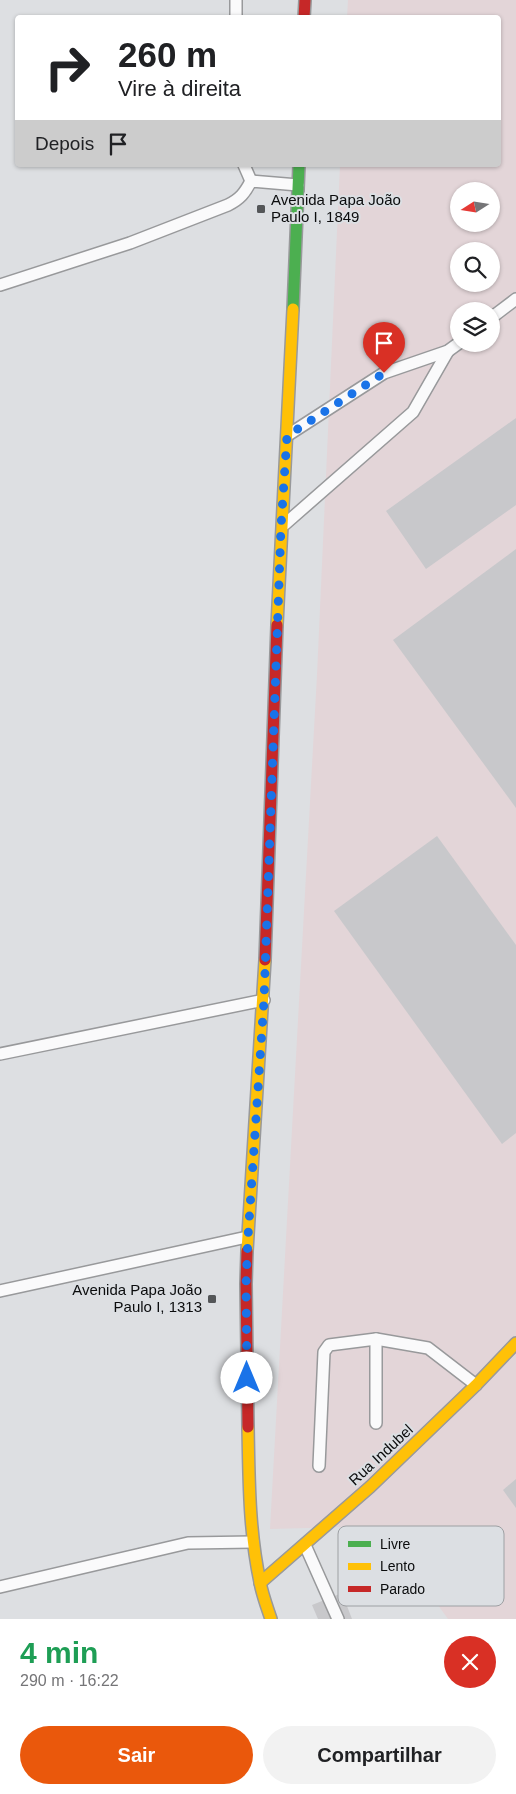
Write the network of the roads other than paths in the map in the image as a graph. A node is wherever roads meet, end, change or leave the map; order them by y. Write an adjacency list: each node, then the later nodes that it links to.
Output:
1 (236, 0): 3 (lane)
2 (305, 0): 4 (main road)
3 (236, 15)
4 (304, 15)
5 (245, 167): 7 (lane)
6 (299, 167): 8 (main road)
7 (251, 181): 8 (lane); 9 (lane)
8 (298, 185): 13 (main road)
9 (0, 285)
10 (516, 299): 11 (lane)
11 (500, 311)
12 (448, 351): 13 (lane); 14 (lane)
13 (287, 436): 14 (main road)
14 (281, 527): 15 (main road)
15 (264, 1000): 16 (lane); 17 (main road)
16 (0, 1054)
17 (248, 1237): 18 (lane); 24 (main road)
18 (0, 1291)
19 (376, 1339): 21 (lane); 22 (lane); 23 (lane)
20 (516, 1343): 21 (main road, Rua Indubel)
21 (476, 1384): 25 (main road, Rua Indubel)
22 (376, 1423)
23 (319, 1466)
24 (253, 1542): 26 (main road); 27 (lane)
25 (304, 1544): 26 (main road, Rua Indubel); 29 (lane)
26 (260, 1583): 28 (main road)
27 (0, 1587)
28 (271, 1619)
29 (338, 1619)

